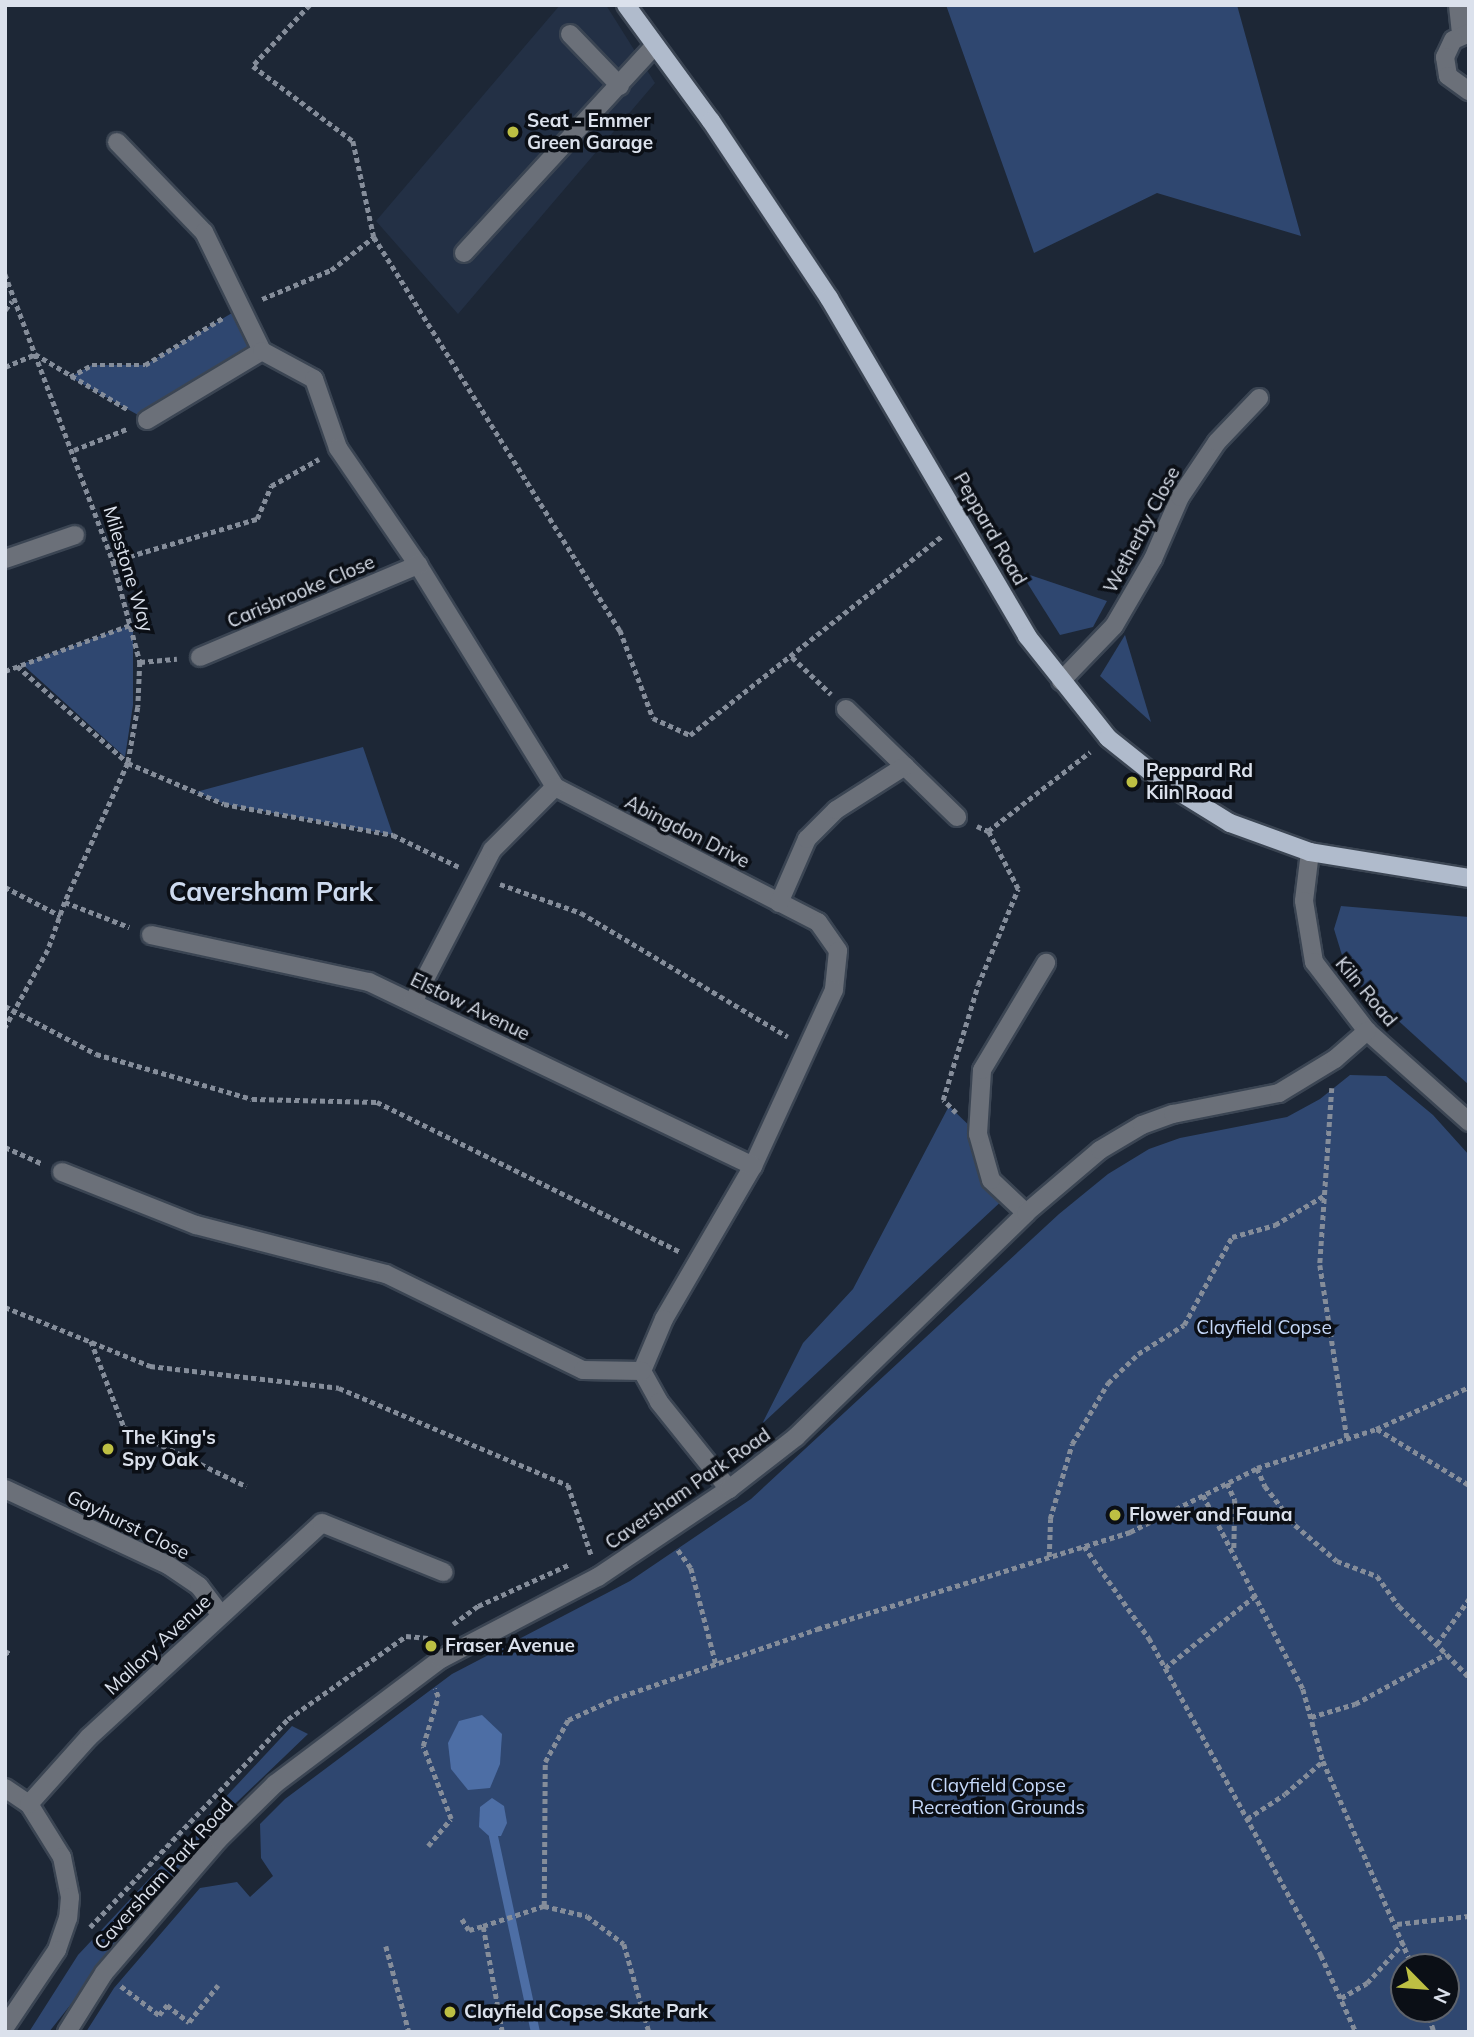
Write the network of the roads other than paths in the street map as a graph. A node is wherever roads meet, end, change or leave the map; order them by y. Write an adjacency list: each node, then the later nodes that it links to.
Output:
1 (626, 5): 5 (main road, Peppard Road)
2 (1458, 5): 4 (street)
3 (570, 34): 6 (street)
4 (1465, 34): 7 (street)
5 (655, 45): 6 (street); 17 (main road, Peppard Road)
6 (620, 86): 9 (street)
7 (1469, 91)
8 (117, 142): 10 (street)
9 (464, 253)
10 (262, 351): 12 (street); 15 (street)
11 (1259, 398): 17 (street, Wetherby Close)
12 (147, 421)
13 (75, 535): 14 (street)
14 (5, 559)
15 (418, 565): 16 (street, Carisbrooke Close); 20 (street)
16 (200, 657)
17 (1061, 681): 22 (main road, Peppard Road)
18 (846, 709): 19 (street)
19 (905, 766): 21 (street); 24 (street)
20 (555, 787): 24 (street, Abingdon Drive); 27 (street)
21 (957, 817)
22 (1310, 852): 23 (main road, Peppard Road); 28 (street, Kiln Road)
23 (1469, 878)
24 (779, 903): 30 (street, Abingdon Drive)
25 (151, 935): 27 (street, Elstow Avenue)
26 (1046, 963): 32 (street)
27 (412, 1002): 30 (street, Elstow Avenue)
28 (1367, 1031): 29 (street, Kiln Road); 32 (street, Caversham Park Road)
29 (1469, 1122)
30 (753, 1166): 33 (street, Abingdon Drive)
31 (62, 1172): 33 (street)
32 (1026, 1213): 35 (street, Caversham Park Road)
33 (642, 1371): 35 (street)
34 (5, 1489): 37 (street, Gayhurst Close)
35 (729, 1489): 41 (street, Caversham Park Road)
36 (443, 1572): 37 (street, Mallory Avenue)
37 (220, 1615): 39 (street, Mallory Avenue)
38 (5, 1788): 39 (street)
39 (29, 1804): 40 (street)
40 (5, 2027)
41 (67, 2032)

